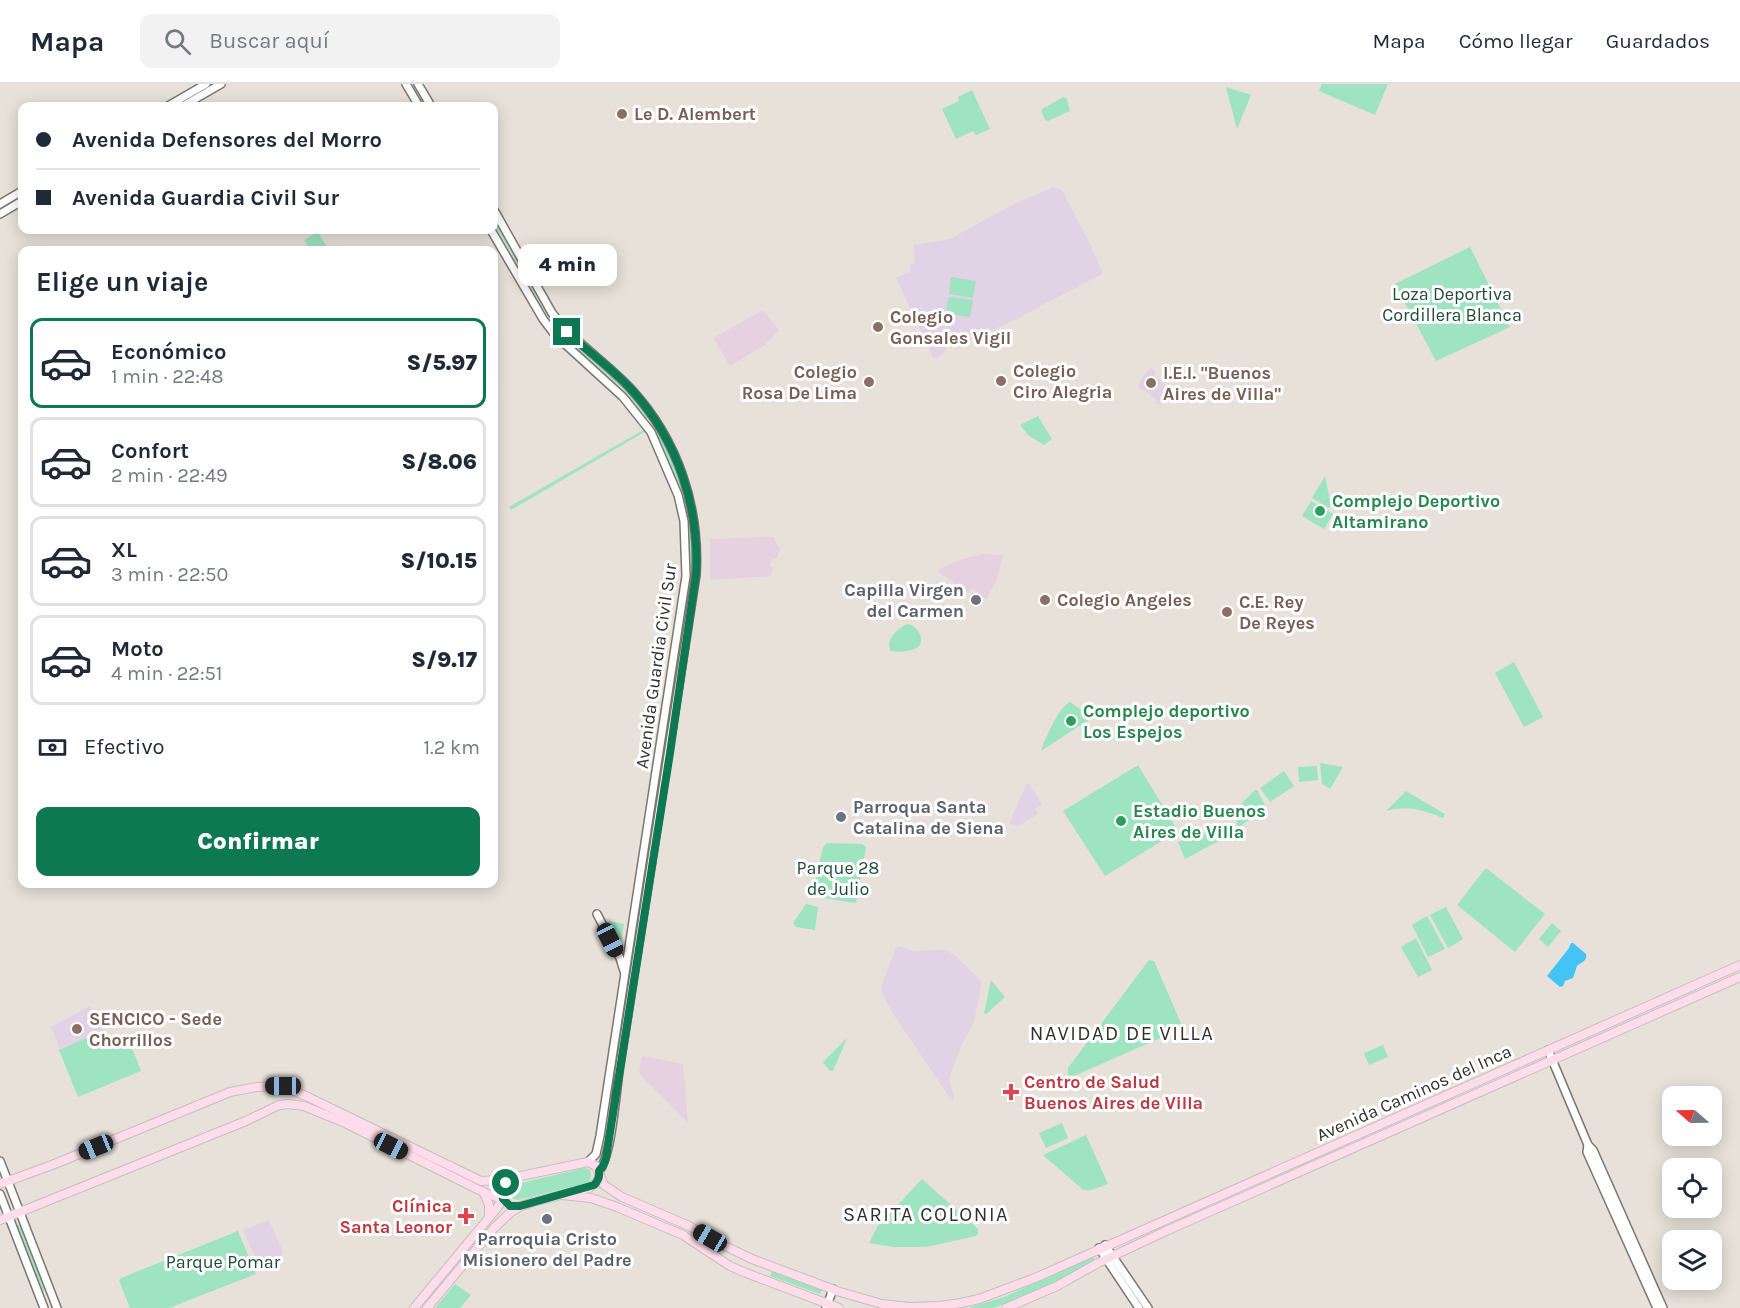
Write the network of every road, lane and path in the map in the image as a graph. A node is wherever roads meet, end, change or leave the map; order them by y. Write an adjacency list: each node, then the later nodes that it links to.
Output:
1 (206, 84): 5 (main road)
2 (221, 84): 6 (main road)
3 (406, 84): 7 (main road)
4 (417, 84): 8 (main road)
5 (175, 102)
6 (190, 102)
7 (417, 102)
8 (428, 102)
9 (18, 193): 11 (main road)
10 (18, 203): 12 (main road)
11 (0, 204)
12 (0, 214)
13 (498, 217): 16 (main road, Avenida Guardia Civil Sur)
14 (493, 234): 15 (main road, Avenida Guardia Civil Sur)
15 (656, 772): 16 (main road); 19 (main road, Avenida Guardia Civil Sur)
16 (667, 772): 26 (main road, Avenida Guardia Civil Sur)
17 (597, 914): 19 (main road)
18 (1740, 965): 21 (main road, Avenida Caminos del Inca)
19 (625, 974): 25 (main road, Avenida Guardia Civil Sur)
20 (1740, 977): 22 (main road, Avenida Caminos del Inca)
21 (1548, 1050): 22 (main road); 38 (main road, Avenida Caminos del Inca)
22 (1552, 1059): 23 (main road); 39 (main road, Avenida Caminos del Inca)
23 (1588, 1145): 52 (main road); 53 (main road)
24 (0, 1161): 28 (main road)
25 (588, 1162): 26 (main road, Avenida Caminos del Inca); 27 (main road)
26 (599, 1173): 31 (main road); 40 (main road, Avenida Caminos del Inca)
27 (514, 1177): 28 (main road); 32 (main road)
28 (4, 1182): 34 (main road)
29 (484, 1193): 32 (main road); 34 (main road); 36 (main road)
30 (0, 1194): 35 (main road)
31 (562, 1195): 33 (main road); 41 (main road)
32 (503, 1199): 33 (main road); 36 (main road)
33 (520, 1206): 47 (main road)
34 (20, 1212): 35 (main road); 45 (main road)
35 (9, 1216): 37 (main road); 44 (main road)
36 (488, 1219): 46 (main road)
37 (0, 1220)
38 (1102, 1247): 39 (main road); 42 (main road, Avenida Caminos del Inca)
39 (1109, 1257): 49 (main road, Avenida Caminos del Inca); 50 (main road); 51 (main road)
40 (772, 1266): 41 (main road); 42 (main road, Avenida Caminos del Inca)
41 (763, 1280): 43 (main road)
42 (833, 1290): 43 (main road)
43 (827, 1306): 48 (main road)
44 (44, 1308)
45 (57, 1308)
46 (414, 1308)
47 (427, 1308)
48 (838, 1308)
49 (1006, 1308)
50 (1139, 1308)
51 (1148, 1308)
52 (1657, 1308)
53 (1663, 1308)

